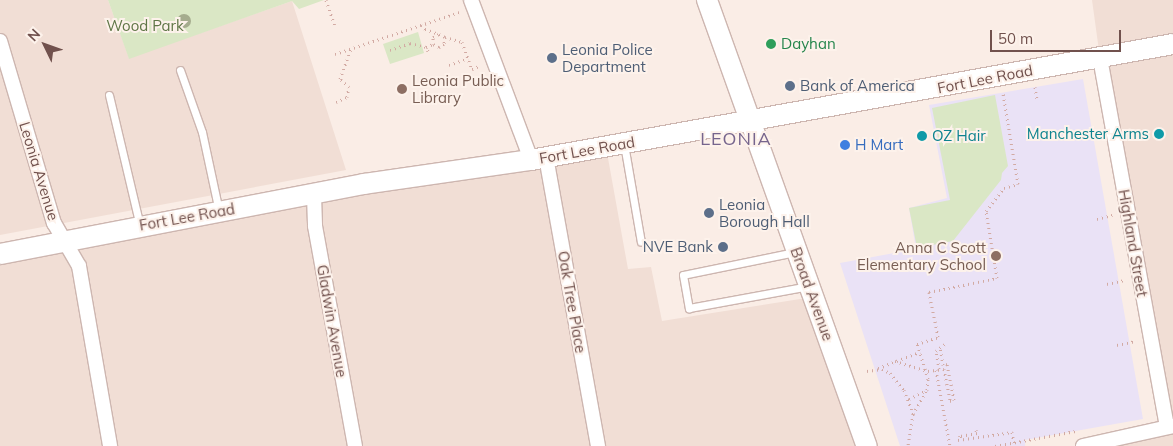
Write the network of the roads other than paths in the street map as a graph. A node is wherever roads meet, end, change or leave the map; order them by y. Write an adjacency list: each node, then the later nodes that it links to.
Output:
1 (707, 0): 9 (main road, Broad Avenue)
2 (472, 4): 11 (street, Oak Tree Place)
3 (0, 41): 6 (street, Leonia Avenue)
4 (1173, 44): 5 (main road, Fort Lee Road)
5 (1100, 58): 9 (main road, Fort Lee Road); 20 (street, Highland Street)
6 (4, 68): 15 (street, Leonia Avenue)
7 (180, 70): 13 (lane)
8 (109, 95): 14 (lane)
9 (750, 122): 10 (main road, Fort Lee Road); 17 (main road, Broad Avenue)
10 (624, 144): 11 (main road, Fort Lee Road); 16 (lane)
11 (538, 159): 12 (main road, Fort Lee Road); 23 (street, Oak Tree Place)
12 (314, 196): 13 (main road, Fort Lee Road); 22 (street, Gladwin Avenue)
13 (219, 212): 14 (main road, Fort Lee Road)
14 (140, 226): 15 (main road, Fort Lee Road)
15 (64, 242): 18 (main road, Fort Lee Road); 21 (street, Leonia Avenue)
16 (641, 242)
17 (797, 252): 19 (main road, Broad Avenue); 19 (lane)
18 (0, 254)
19 (809, 286): 24 (main road, Broad Avenue)
20 (1170, 427): 25 (street)
21 (110, 446)
22 (355, 446)
23 (598, 446)
24 (867, 446)
25 (1083, 446)

